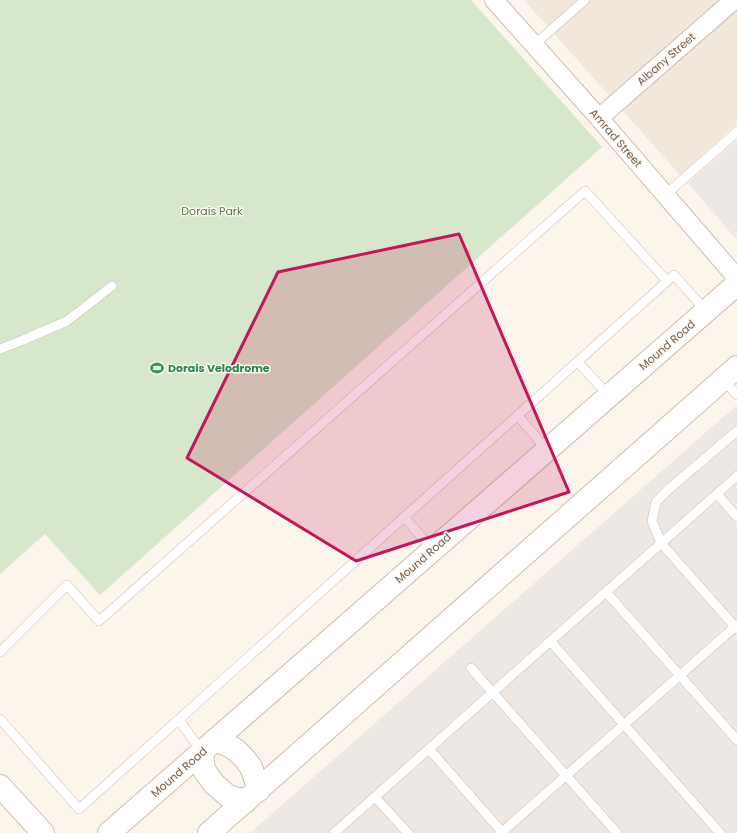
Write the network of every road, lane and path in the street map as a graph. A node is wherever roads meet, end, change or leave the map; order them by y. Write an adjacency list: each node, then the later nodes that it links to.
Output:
1 (494, 0): 4 (street, Amrad Street)
2 (584, 0): 4 (lane)
3 (734, 0): 5 (street, Albany Street)
4 (534, 45): 5 (street, Amrad Street)
5 (599, 118): 7 (street, Amrad Street)
6 (737, 132): 7 (lane)
7 (665, 195): 8 (street, Amrad Street)
8 (737, 278)
9 (667, 281): 12 (lane); 14 (lane); 29 (lane)
10 (737, 284): 12 (main road, Mound Road)
11 (112, 286): 13 (lane)
12 (706, 311): 16 (main road, Mound Road)
13 (0, 349)
14 (578, 362): 16 (lane); 17 (lane)
15 (732, 381): 41 (main road)
16 (609, 396): 19 (main road, Mound Road)
17 (518, 416): 19 (lane); 22 (lane)
18 (737, 431): 24 (lane)
19 (547, 450): 25 (main road, Mound Road)
20 (737, 476): 21 (lane)
21 (717, 494): 23 (lane); 24 (lane)
22 (404, 517): 25 (lane); 34 (lane)
23 (737, 517)
24 (661, 543): 26 (lane); 27 (lane)
25 (432, 550): 37 (main road, Mound Road)
26 (606, 592): 28 (lane); 31 (lane)
27 (736, 627): 31 (lane)
28 (551, 642): 32 (lane); 35 (lane)
29 (0, 652)
30 (471, 668): 32 (lane)
31 (680, 675): 35 (lane); 36 (lane)
32 (493, 693): 38 (lane); 39 (lane)
33 (0, 719): 34 (lane)
34 (179, 720): 37 (lane)
35 (624, 724): 39 (lane); 50 (lane)
36 (737, 740)
37 (208, 747): 41 (main road); 41 (main road); 45 (main road, Mound Road)
38 (429, 749): 42 (lane); 44 (lane)
39 (566, 776): 44 (lane); 49 (lane)
40 (0, 786): 43 (main road)
41 (252, 795): 46 (main road)
42 (375, 797): 47 (lane); 48 (lane)
43 (31, 829)
44 (502, 832)
45 (109, 833)
46 (210, 833)
47 (334, 833)
48 (408, 833)
49 (616, 833)
50 (720, 833)

